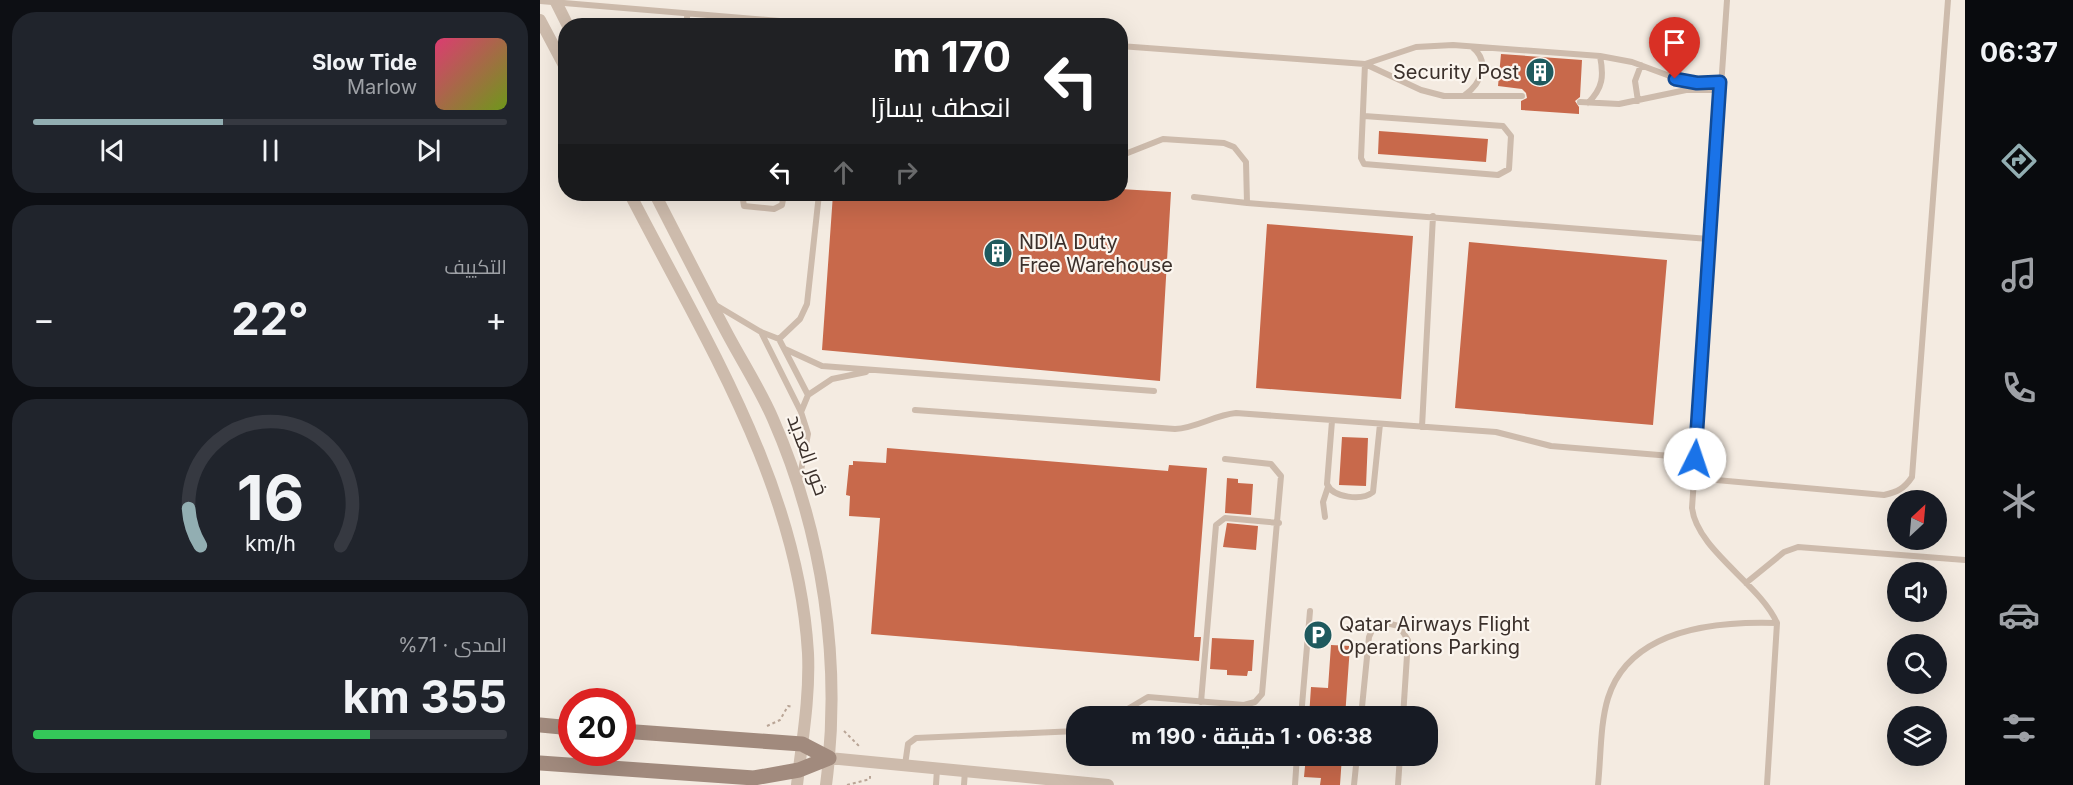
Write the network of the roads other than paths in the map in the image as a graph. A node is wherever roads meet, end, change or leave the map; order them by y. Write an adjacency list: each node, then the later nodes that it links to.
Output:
1 (1727, 0): 16 (lane)
2 (1948, 0): 48 (lane)
3 (540, 1): 4 (lane)
4 (555, 2): 5 (lane); 6 (street)
5 (687, 14): 7 (lane); 8 (lane)
6 (564, 18)
7 (687, 18)
8 (716, 18)
9 (540, 20): 12 (street)
10 (1472, 46): 13 (lane); 14 (lane); 18 (lane)
11 (1128, 47): 14 (lane)
12 (558, 54)
13 (1600, 56): 15 (lane); 22 (lane)
14 (1365, 63): 18 (lane); 23 (lane)
15 (1641, 65): 16 (lane); 20 (lane)
16 (1720, 82): 17 (lane)
17 (1720, 90): 20 (lane); 33 (lane)
18 (1465, 95): 19 (lane)
19 (1522, 96)
20 (1638, 100): 22 (lane)
21 (1580, 102): 22 (lane)
22 (1588, 103)
23 (1364, 116): 23 (lane)
24 (1128, 153): 31 (lane)
25 (1194, 197): 31 (lane)
26 (634, 201): 66 (street)
27 (659, 201): 34 (street, خور العديد)
28 (742, 201): 29 (lane)
29 (783, 201)
30 (818, 201): 36 (lane)
31 (1247, 203): 32 (lane)
32 (1433, 216): 33 (lane); 45 (lane)
33 (1709, 239): 47 (lane)
34 (711, 303): 35 (lane); 49 (street, خور العديد)
35 (760, 332): 36 (lane); 42 (lane)
36 (779, 339): 37 (lane)
37 (785, 349): 38 (lane); 40 (lane)
38 (875, 370): 39 (lane); 40 (lane)
39 (1154, 391)
40 (808, 395): 42 (lane)
41 (915, 410): 43 (lane)
42 (801, 412): 49 (lane)
43 (1332, 421): 44 (lane); 50 (lane)
44 (1380, 424): 45 (lane); 50 (lane)
45 (1422, 427): 47 (lane)
46 (1225, 459): 52 (lane)
47 (1695, 459): 48 (lane)
48 (1694, 478): 54 (lane)
49 (798, 484): 67 (street, خور العديد)
50 (1328, 487): 51 (lane)
51 (1325, 517)
52 (1279, 523): 57 (lane); 57 (lane)
53 (1965, 560): 54 (lane)
54 (1746, 583): 56 (lane)
55 (1310, 611): 59 (lane)
56 (1777, 623): 84 (lane); 85 (lane)
57 (1200, 702): 58 (lane)
58 (1133, 706)
59 (1302, 706)
60 (1362, 706): 61 (lane)
61 (1404, 706)
62 (540, 725): 63 (main road)
63 (558, 727)
64 (1066, 731): 69 (lane)
65 (636, 732): 66 (main road)
66 (801, 744): 67 (main road); 75 (street)
67 (829, 758): 69 (street); 75 (main road); 77 (street, خور العديد)
68 (540, 763): 75 (main road)
69 (905, 765): 73 (street)
70 (1296, 766): 81 (lane)
71 (1356, 766): 82 (lane)
72 (1399, 766): 83 (lane)
73 (937, 768): 74 (street); 78 (lane)
74 (965, 771): 76 (street); 79 (lane)
75 (798, 777)
76 (1082, 784): 80 (street)
77 (826, 785)
78 (936, 785)
79 (964, 785)
80 (1108, 785)
81 (1295, 785)
82 (1354, 785)
83 (1398, 785)
84 (1598, 785)
85 (1767, 785)

